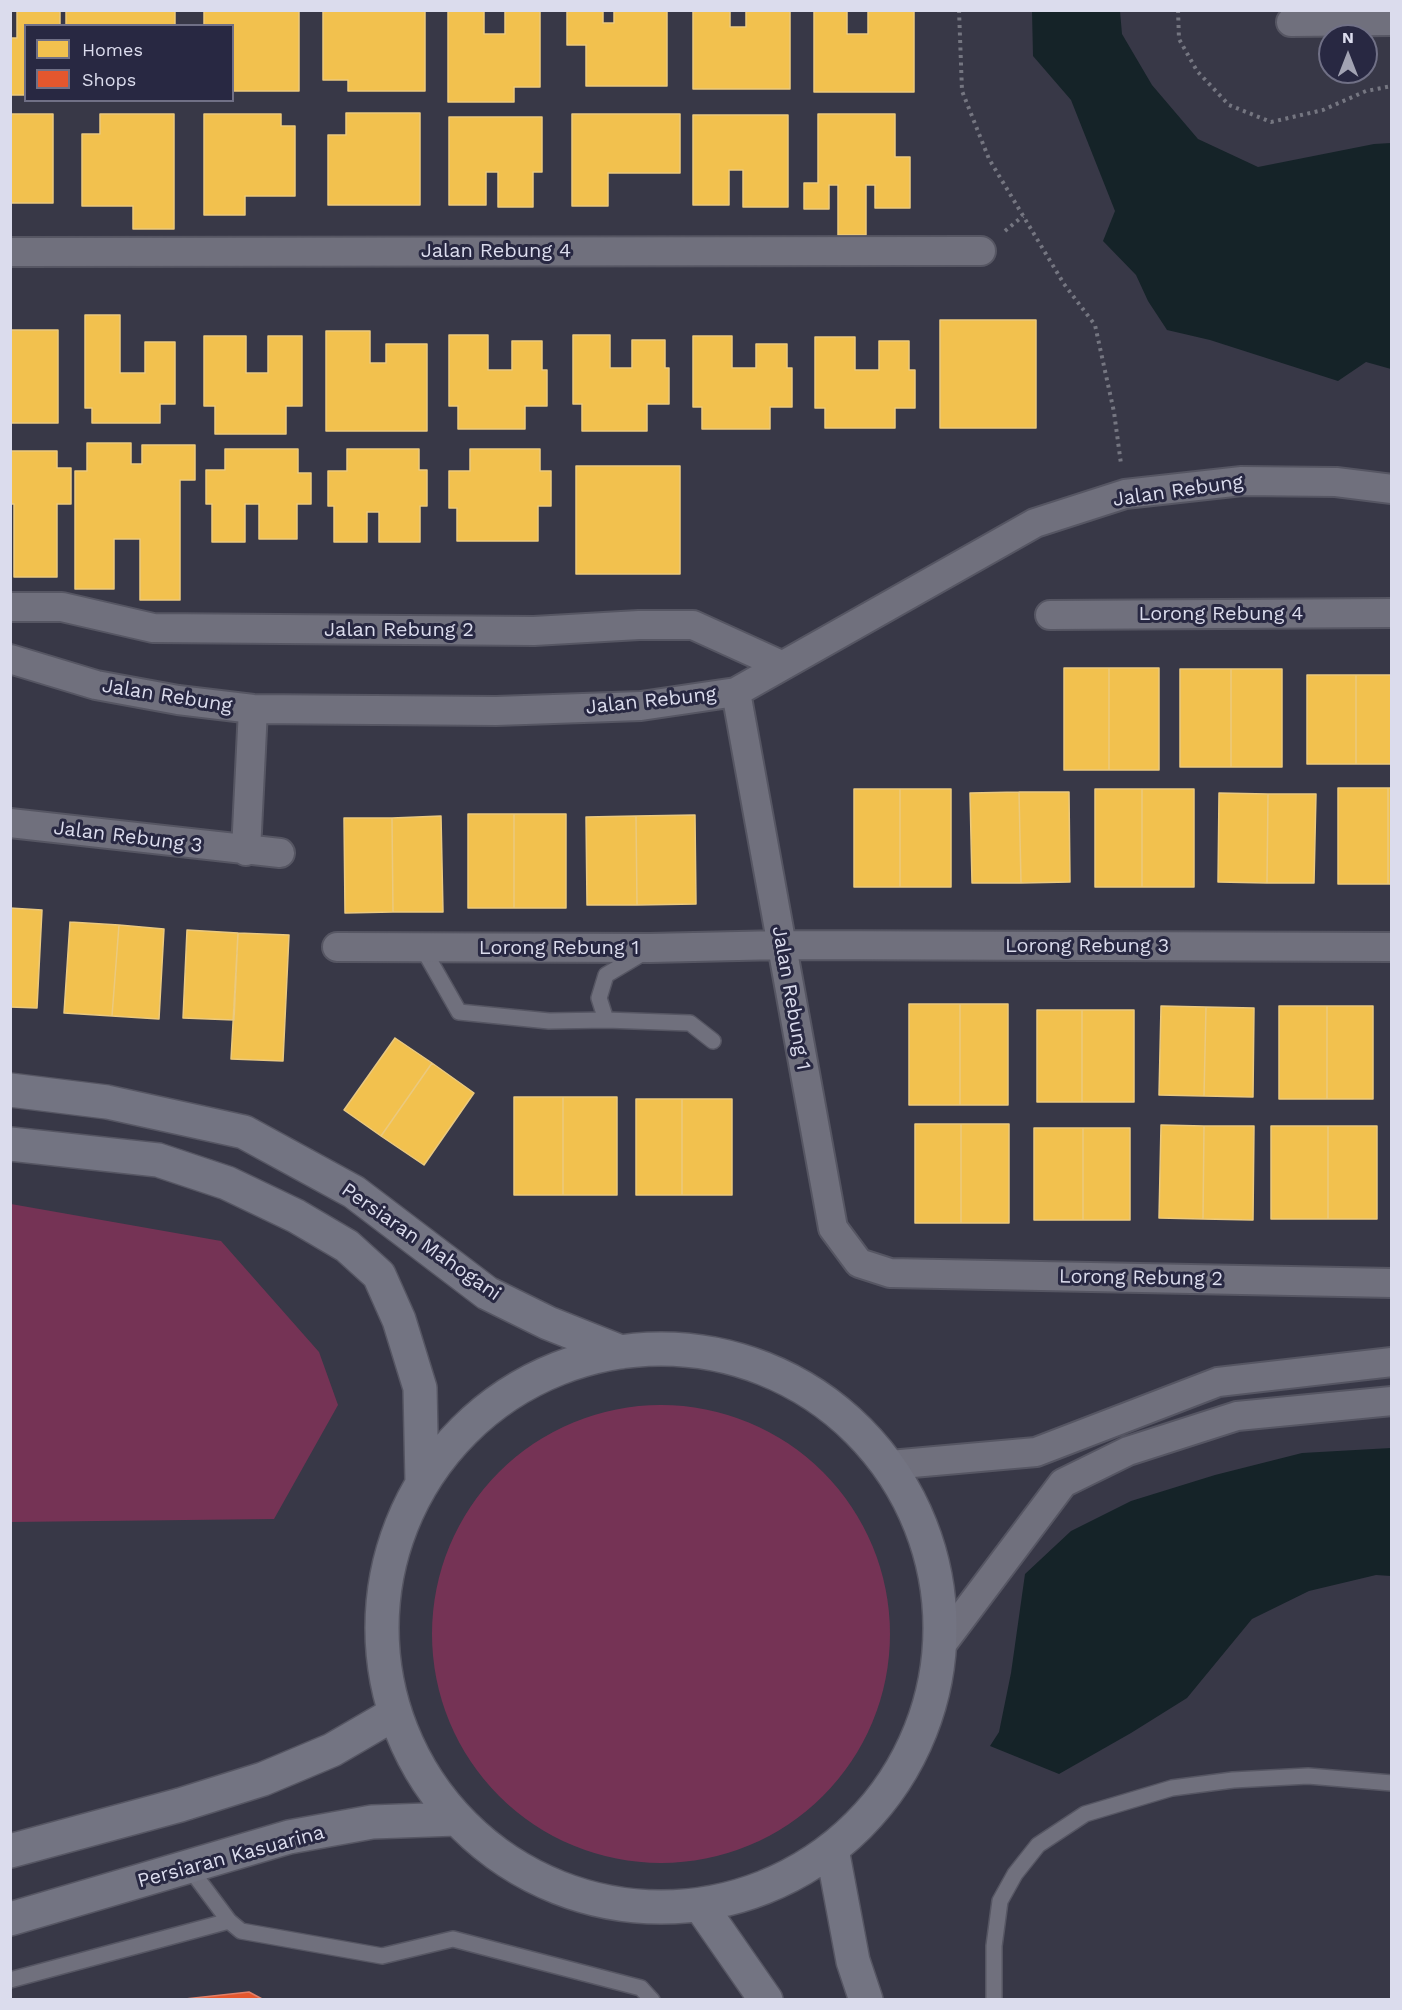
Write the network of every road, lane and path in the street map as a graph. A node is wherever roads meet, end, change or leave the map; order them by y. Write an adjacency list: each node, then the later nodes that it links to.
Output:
1 (960, 10): 9 (path)
2 (1178, 10): 5 (path)
3 (1392, 21): 4 (street)
4 (1291, 22)
5 (1392, 86)
6 (981, 251): 7 (street, Jalan Rebung 4)
7 (10, 252)
8 (1392, 489): 9 (street, Jalan Rebung)
9 (1125, 494): 14 (street, Jalan Rebung)
10 (10, 607): 14 (street, Jalan Rebung 2)
11 (1392, 613): 12 (street, Lorong Rebung 4)
12 (1050, 615)
13 (10, 659): 16 (street, Jalan Rebung)
14 (781, 665): 15 (street, Jalan Rebung)
15 (736, 692): 16 (street, Jalan Rebung); 20 (street, Jalan Rebung 1)
16 (253, 709): 18 (street)
17 (10, 823): 18 (street, Jalan Rebung 3)
18 (246, 851): 19 (street, Jalan Rebung 3)
19 (280, 854)
20 (782, 945): 22 (street, Lorong Rebung 3); 24 (street, Lorong Rebung 1); 29 (street, Jalan Rebung 1)
21 (337, 947): 23 (street, Lorong Rebung 1)
22 (1392, 947)
23 (422, 948): 24 (street, Lorong Rebung 1); 25 (lane)
24 (650, 948): 25 (lane)
25 (606, 1020): 26 (lane)
26 (713, 1041)
27 (10, 1090): 31 (main road, Persiaran Mahogani)
28 (10, 1144): 35 (main road)
29 (890, 1273): 30 (street, Lorong Rebung 2)
30 (1392, 1283)
31 (621, 1352): 34 (main road); 35 (main road)
32 (1392, 1362): 34 (street)
33 (1392, 1401): 36 (street)
34 (890, 1465): 36 (main road)
35 (422, 1482): 37 (main road)
36 (942, 1644): 40 (main road)
37 (394, 1714): 39 (main road); 41 (main road)
38 (1392, 1783): 50 (lane)
39 (456, 1819): 42 (main road, Persiaran Kasuarina); 43 (main road)
40 (832, 1850): 43 (main road); 49 (main road)
41 (10, 1851)
42 (188, 1866): 44 (main road, Persiaran Kasuarina); 45 (lane)
43 (700, 1905): 48 (main road)
44 (10, 1920)
45 (229, 1921): 46 (lane); 47 (lane)
46 (10, 1980)
47 (652, 2000)
48 (766, 2000)
49 (866, 2000)
50 (994, 2000)

